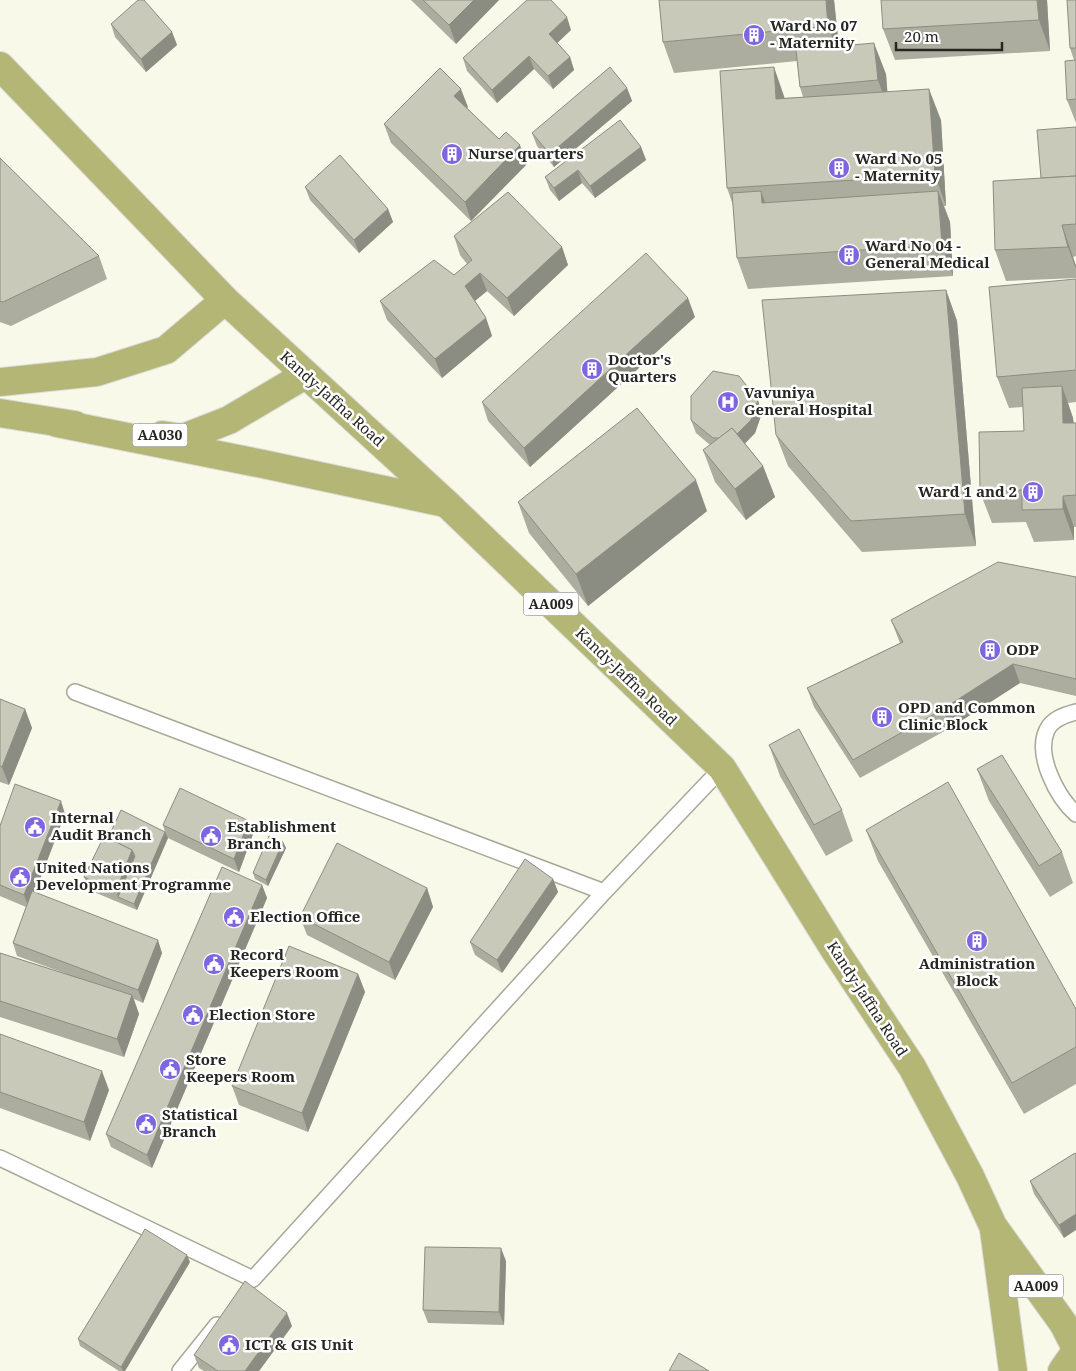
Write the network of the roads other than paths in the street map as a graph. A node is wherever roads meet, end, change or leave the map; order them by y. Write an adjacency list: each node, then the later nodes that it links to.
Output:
1 (0, 66): 2 (highway, Kandy-Jaffna Road / AA009)
2 (225, 300): 3 (highway, Kandy-Jaffna Road / AA009); 4 (highway)
3 (305, 375): 6 (highway, AA030); 7 (highway, Kandy-Jaffna Road / AA009)
4 (0, 382)
5 (0, 413): 6 (highway, AA030)
6 (57, 423): 7 (highway)
7 (446, 503): 10 (highway, Kandy-Jaffna Road / AA009)
8 (75, 692): 12 (lane)
9 (1076, 712): 11 (lane)
10 (722, 768): 12 (lane); 14 (highway, Kandy-Jaffna Road / AA009)
11 (1076, 814)
12 (604, 892): 15 (lane)
13 (0, 1158): 15 (lane)
14 (993, 1226): 18 (highway, Kandy-Jaffna Road / AA009); 20 (highway, Kandy-Jaffna Road / AA009)
15 (253, 1279): 16 (lane)
16 (241, 1294)
17 (223, 1317): 19 (lane)
18 (1076, 1350): 21 (highway)
19 (180, 1371)
20 (1013, 1371)
21 (1062, 1371)

